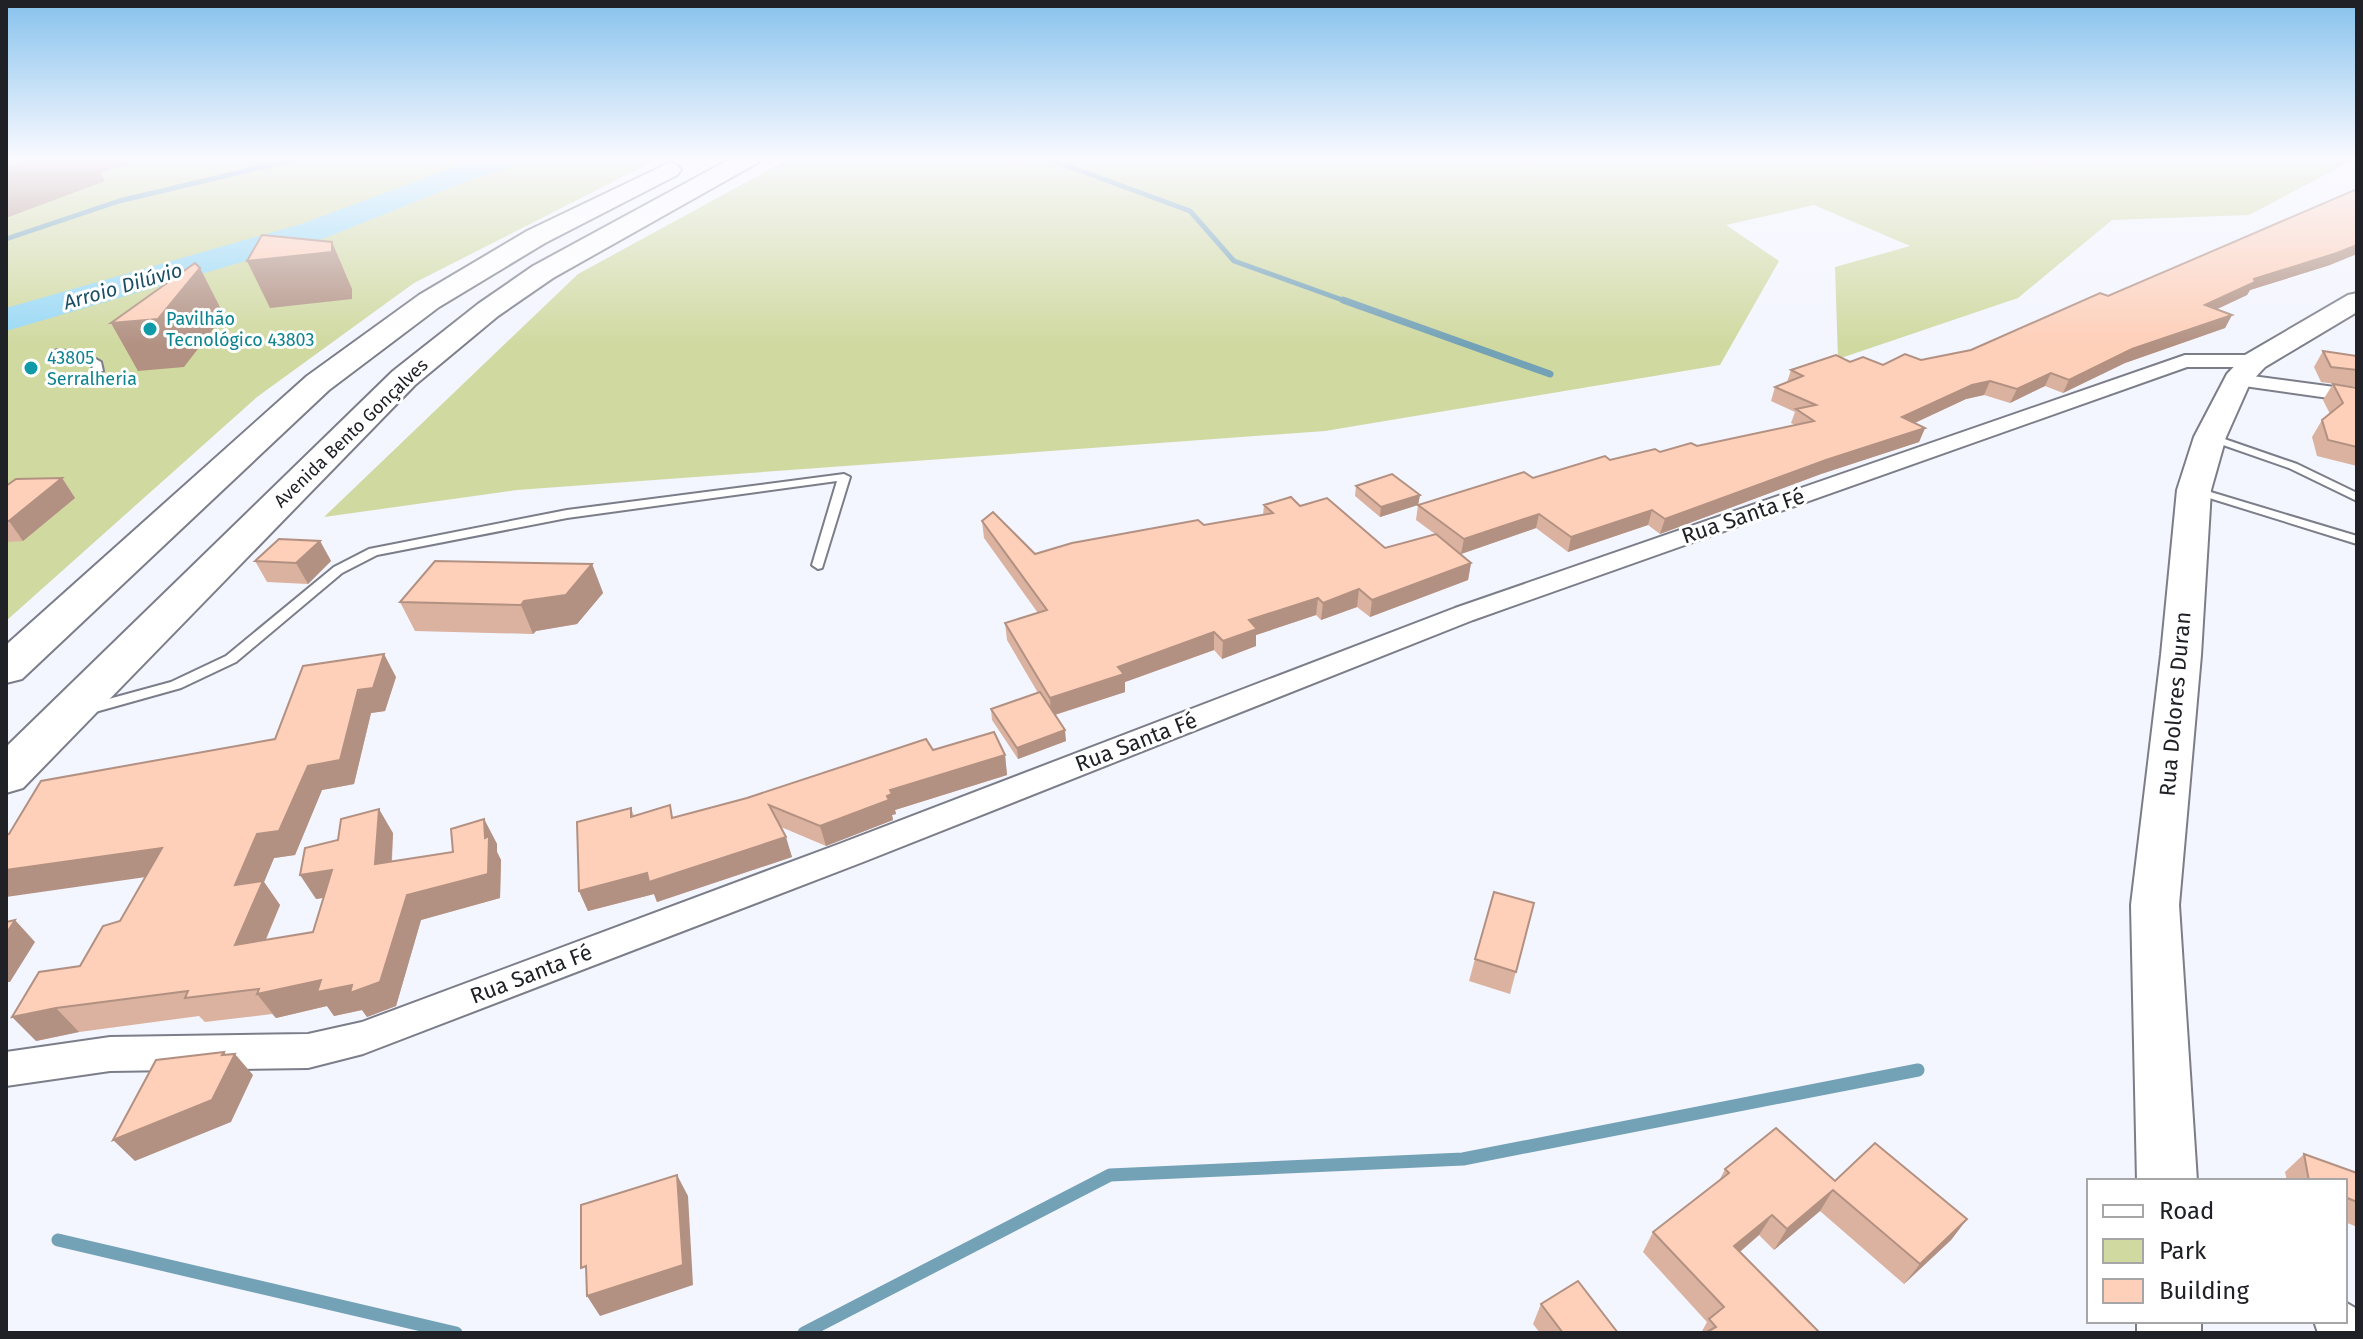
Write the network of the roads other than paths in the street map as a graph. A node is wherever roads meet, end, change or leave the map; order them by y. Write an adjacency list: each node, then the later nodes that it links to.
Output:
1 (569, 220): 13 (main road)
2 (636, 220): 14 (main road, Avenida Bento Gonçalves)
3 (2357, 301): 5 (street)
4 (57, 353): 6 (lane)
5 (2246, 370): 7 (street, Rua Santa Fé); 8 (street, Rua Dolores Duran); 16 (street, Rua Santa Fé)
6 (98, 371)
7 (2357, 396)
8 (2210, 437): 9 (street, Rua Dolores Duran); 10 (lane)
9 (2194, 490): 11 (lane); 17 (street, Rua Dolores Duran)
10 (2357, 497)
11 (2357, 540)
12 (818, 565): 14 (lane)
13 (6, 669)
14 (68, 714): 15 (main road, Avenida Bento Gonçalves)
15 (6, 776)
16 (6, 1069)
17 (2167, 1179)

